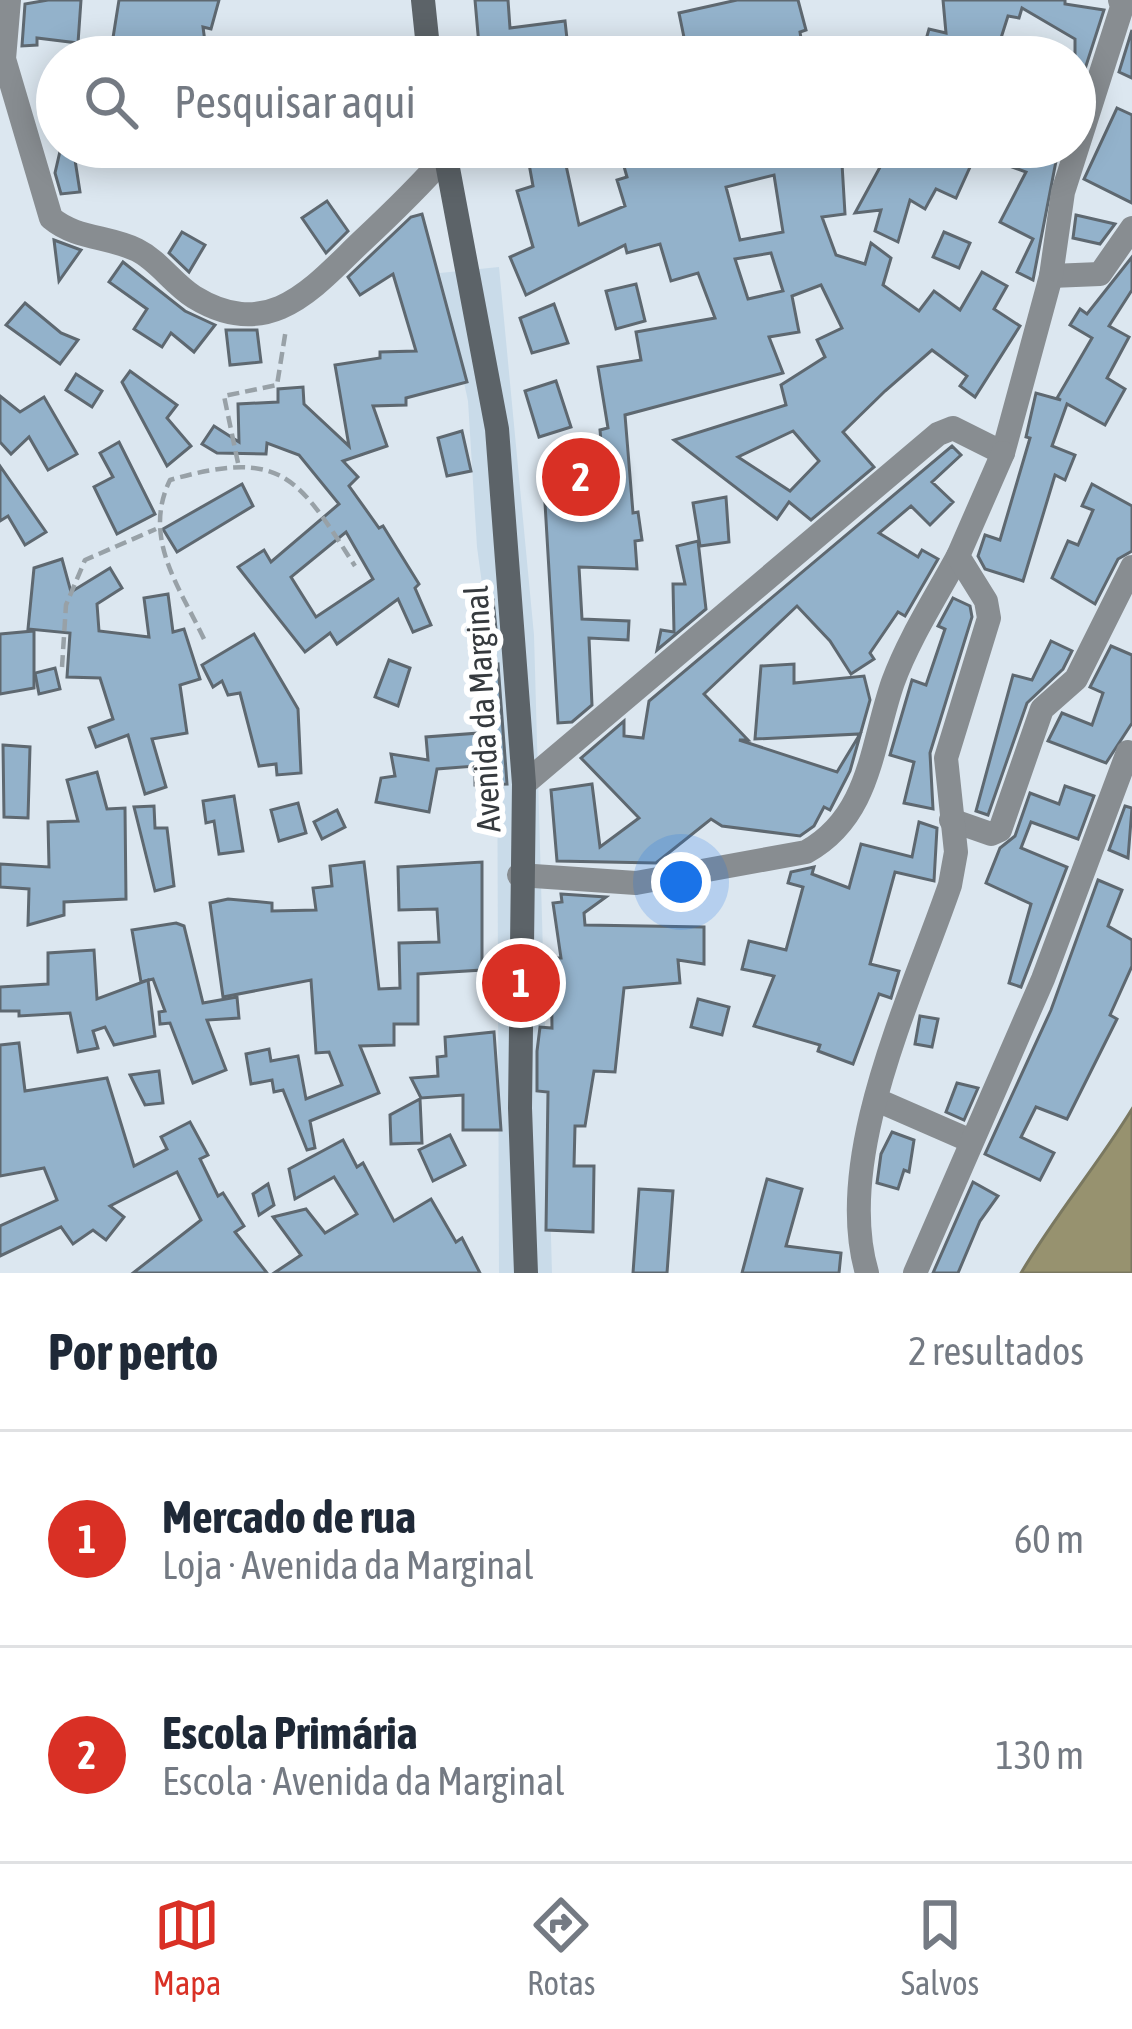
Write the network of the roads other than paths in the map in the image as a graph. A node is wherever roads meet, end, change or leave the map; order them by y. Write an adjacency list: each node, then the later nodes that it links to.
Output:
1 (9, 0): 6 (street)
2 (423, 0): 4 (street)
3 (1122, 2): 5 (street)
4 (427, 36)
5 (1096, 86)
6 (36, 167)
7 (36, 168): 8 (street)
8 (430, 168)
9 (448, 168): 17 (street, Avenida da Marginal)
10 (1070, 168): 12 (street)
11 (1132, 228): 12 (street)
12 (1051, 276): 13 (street)
13 (1004, 453): 14 (street); 17 (street)
14 (958, 556): 18 (street); 19 (street)
15 (1132, 567): 18 (street)
16 (1128, 752): 21 (street)
17 (524, 784): 19 (street, Avenida da Marginal)
18 (951, 820): 20 (street)
19 (519, 875): 22 (street, Avenida da Marginal)
20 (877, 1100): 21 (street); 23 (street)
21 (971, 1141): 24 (street)
22 (526, 1273)
23 (866, 1273)
24 (915, 1273)

